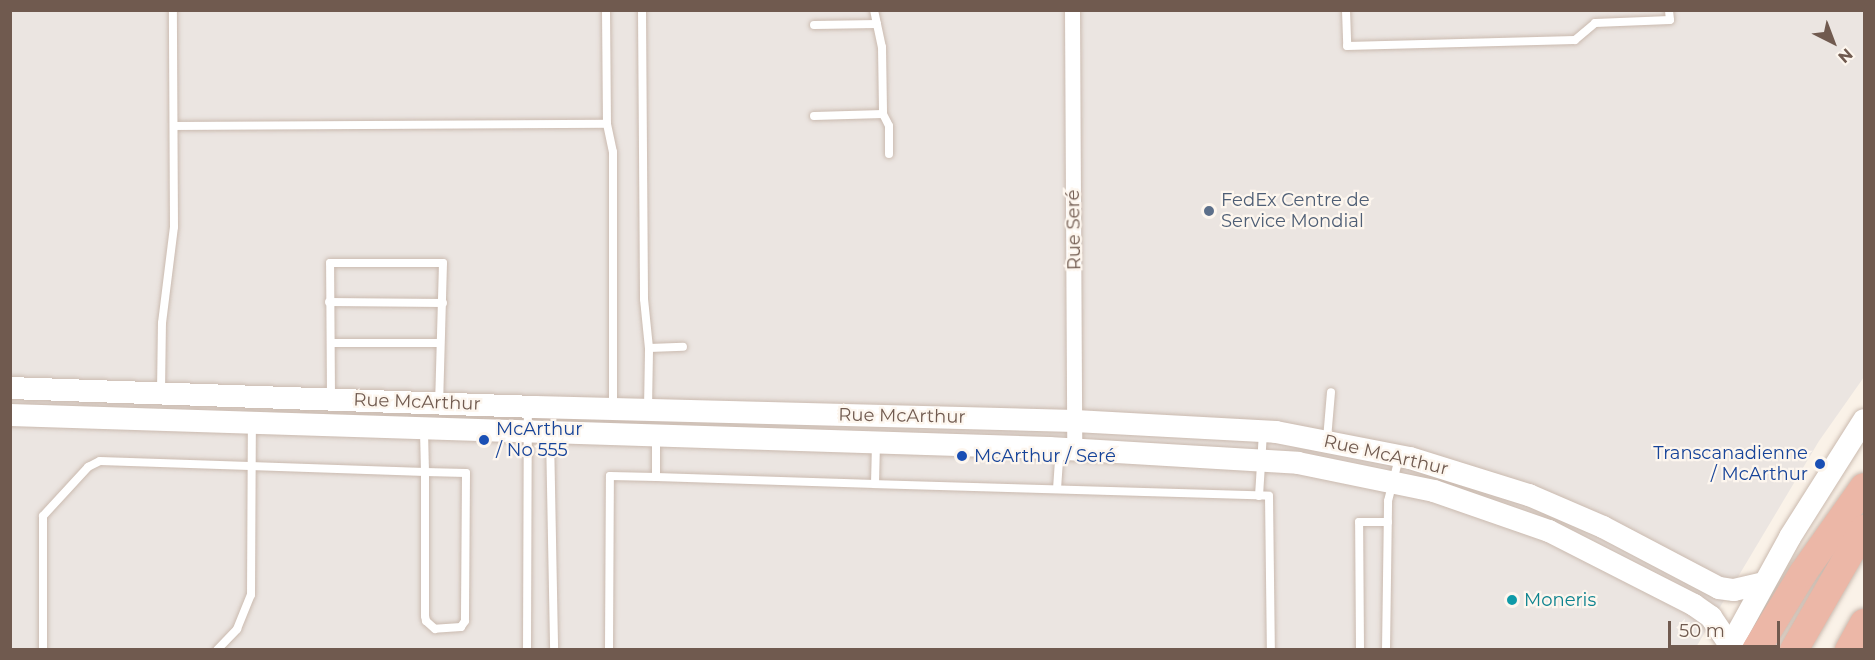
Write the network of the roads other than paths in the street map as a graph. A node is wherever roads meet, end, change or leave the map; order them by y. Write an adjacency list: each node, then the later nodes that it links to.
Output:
1 (173, 10): 13 (lane)
2 (606, 10): 12 (lane)
3 (642, 10): 20 (lane)
4 (874, 10): 8 (lane)
5 (1072, 10): 29 (street, Rue Seré)
6 (1347, 10): 7 (lane)
7 (1669, 10)
8 (877, 24): 9 (lane); 10 (lane)
9 (814, 25)
10 (883, 114): 11 (lane); 14 (lane)
11 (814, 116)
12 (607, 124): 13 (lane); 26 (lane)
13 (174, 126): 23 (lane)
14 (889, 154)
15 (329, 302): 16 (lane); 16 (lane); 17 (lane)
16 (443, 303): 18 (lane)
17 (332, 343): 18 (lane); 24 (lane)
18 (440, 343): 25 (lane)
19 (683, 347): 20 (lane)
20 (649, 348): 27 (lane)
21 (10, 388): 23 (street, Rue McArthur)
22 (1331, 392): 36 (lane)
23 (161, 393): 24 (street, Rue McArthur)
24 (331, 399): 25 (street, Rue McArthur)
25 (439, 404): 31 (street, Rue McArthur)
26 (613, 409): 27 (street, Rue McArthur); 31 (street, Rue McArthur)
27 (648, 410): 29 (street, Rue McArthur)
28 (10, 415): 32 (street, Rue McArthur)
29 (1075, 420): 34 (street, Rue McArthur); 38 (street, Rue Seré)
30 (1864, 420): 52 (street)
31 (542, 421): 33 (street, Rue McArthur); 35 (street, Rue McArthur); 57 (lane); 58 (lane)
32 (252, 423): 33 (street, Rue McArthur); 41 (lane)
33 (424, 430): 42 (lane)
34 (1263, 431): 36 (street, Rue McArthur); 40 (lane)
35 (656, 438): 37 (street, Rue McArthur); 43 (lane)
36 (1327, 441): 39 (street, Rue McArthur)
37 (876, 444): 38 (street, Rue McArthur); 45 (lane)
38 (1074, 449): 40 (street, Rue McArthur); 47 (lane)
39 (1400, 456): 44 (lane); 49 (street, Rue McArthur)
40 (1260, 458): 44 (street, Rue McArthur); 48 (lane)
41 (250, 466): 42 (lane); 55 (lane); 56 (lane)
42 (424, 472): 42 (lane)
43 (656, 477): 45 (lane); 59 (lane)
44 (1393, 480): 49 (street, Rue McArthur); 50 (lane)
45 (875, 484): 47 (lane)
46 (1864, 488): 54 (highway)
47 (1057, 489): 48 (lane)
48 (1259, 496): 60 (lane)
49 (1555, 519): 52 (street, Rue McArthur); 54 (street, Rue McArthur)
50 (1388, 522): 61 (lane); 62 (lane)
51 (1864, 529): 63 (highway)
52 (1764, 583): 54 (street)
53 (1864, 623): 64 (highway)
54 (1738, 648)
55 (43, 650)
56 (217, 650)
57 (527, 650)
58 (554, 650)
59 (609, 650)
60 (1271, 650)
61 (1360, 650)
62 (1386, 650)
63 (1794, 650)
64 (1849, 650)

